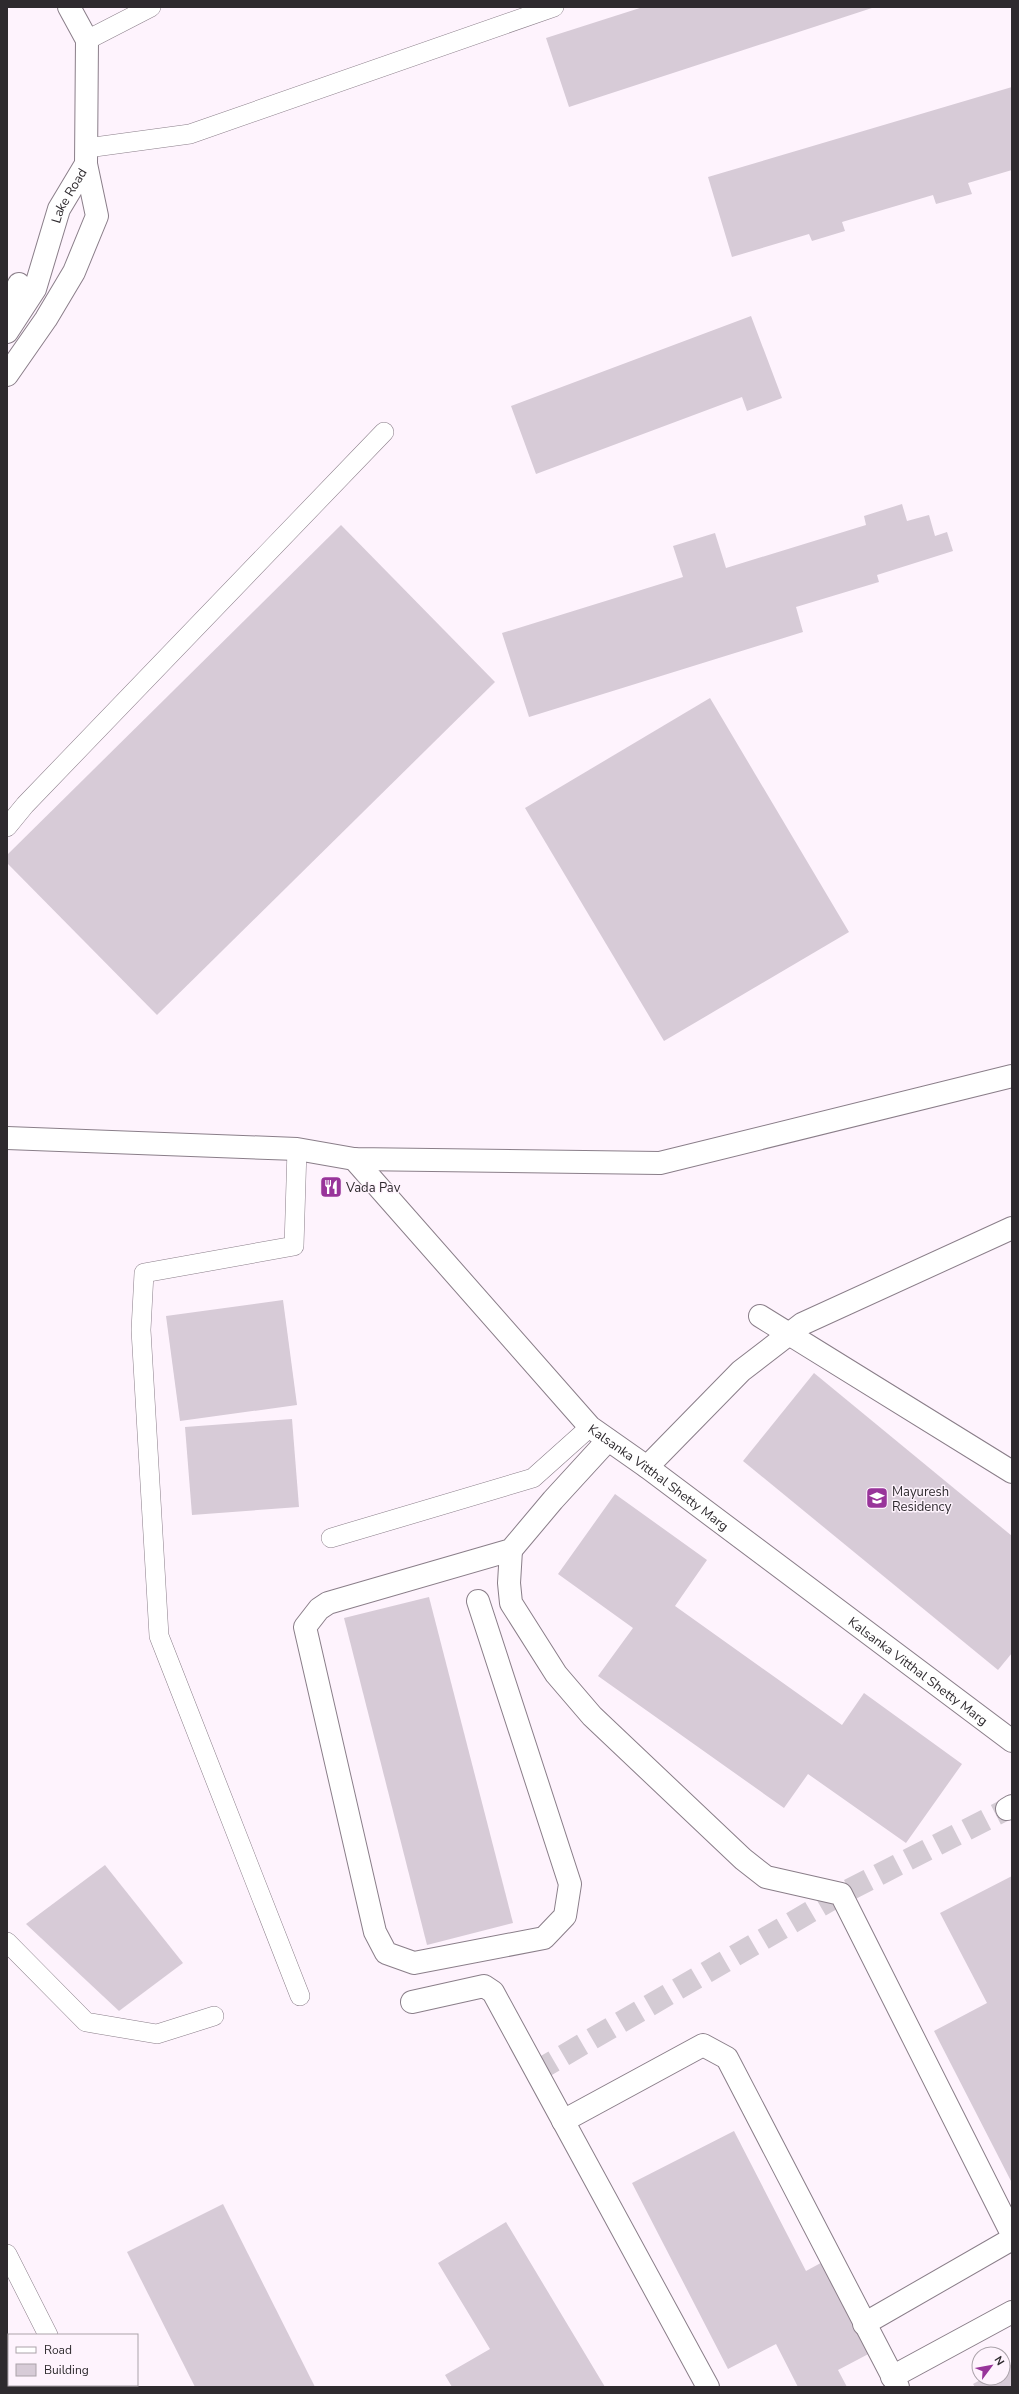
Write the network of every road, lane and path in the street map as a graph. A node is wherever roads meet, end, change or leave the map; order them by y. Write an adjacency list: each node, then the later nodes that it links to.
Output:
1 (69, 7): 4 (street)
2 (152, 7): 4 (lane)
3 (554, 7): 5 (lane)
4 (87, 40): 5 (street)
5 (87, 156): 6 (street, Lake Road); 7 (street)
6 (22, 291): 7 (street); 8 (street); 9 (street, Lake Road)
7 (60, 294): 8 (street)
8 (46, 319): 10 (street)
9 (7, 332)
10 (7, 375)
11 (384, 432): 12 (lane)
12 (7, 827)
13 (1012, 1076): 16 (street)
14 (7, 1138): 15 (street)
15 (297, 1149): 16 (street); 29 (lane)
16 (354, 1159): 20 (street, Kalsanka Vitthal Shetty Marg)
17 (1012, 1228): 19 (street)
18 (760, 1316): 19 (street)
19 (789, 1334): 22 (street); 23 (street)
20 (590, 1428): 21 (street, Kalsanka Vitthal Shetty Marg); 24 (lane)
21 (608, 1440): 22 (street, Kalsanka Vitthal Shetty Marg); 25 (street)
22 (647, 1467): 27 (street, Kalsanka Vitthal Shetty Marg)
23 (1012, 1472)
24 (331, 1538)
25 (511, 1550): 26 (street); 33 (street)
26 (478, 1601)
27 (1012, 1741)
28 (7, 1942): 31 (lane)
29 (300, 1996)
30 (412, 2002): 32 (street)
31 (214, 2016)
32 (563, 2121): 37 (street); 40 (street)
33 (1012, 2234)
34 (1012, 2239): 37 (street)
35 (7, 2254): 38 (lane)
36 (1012, 2312): 39 (street)
37 (864, 2324): 39 (street)
38 (47, 2334)
39 (895, 2382)
40 (708, 2387)

